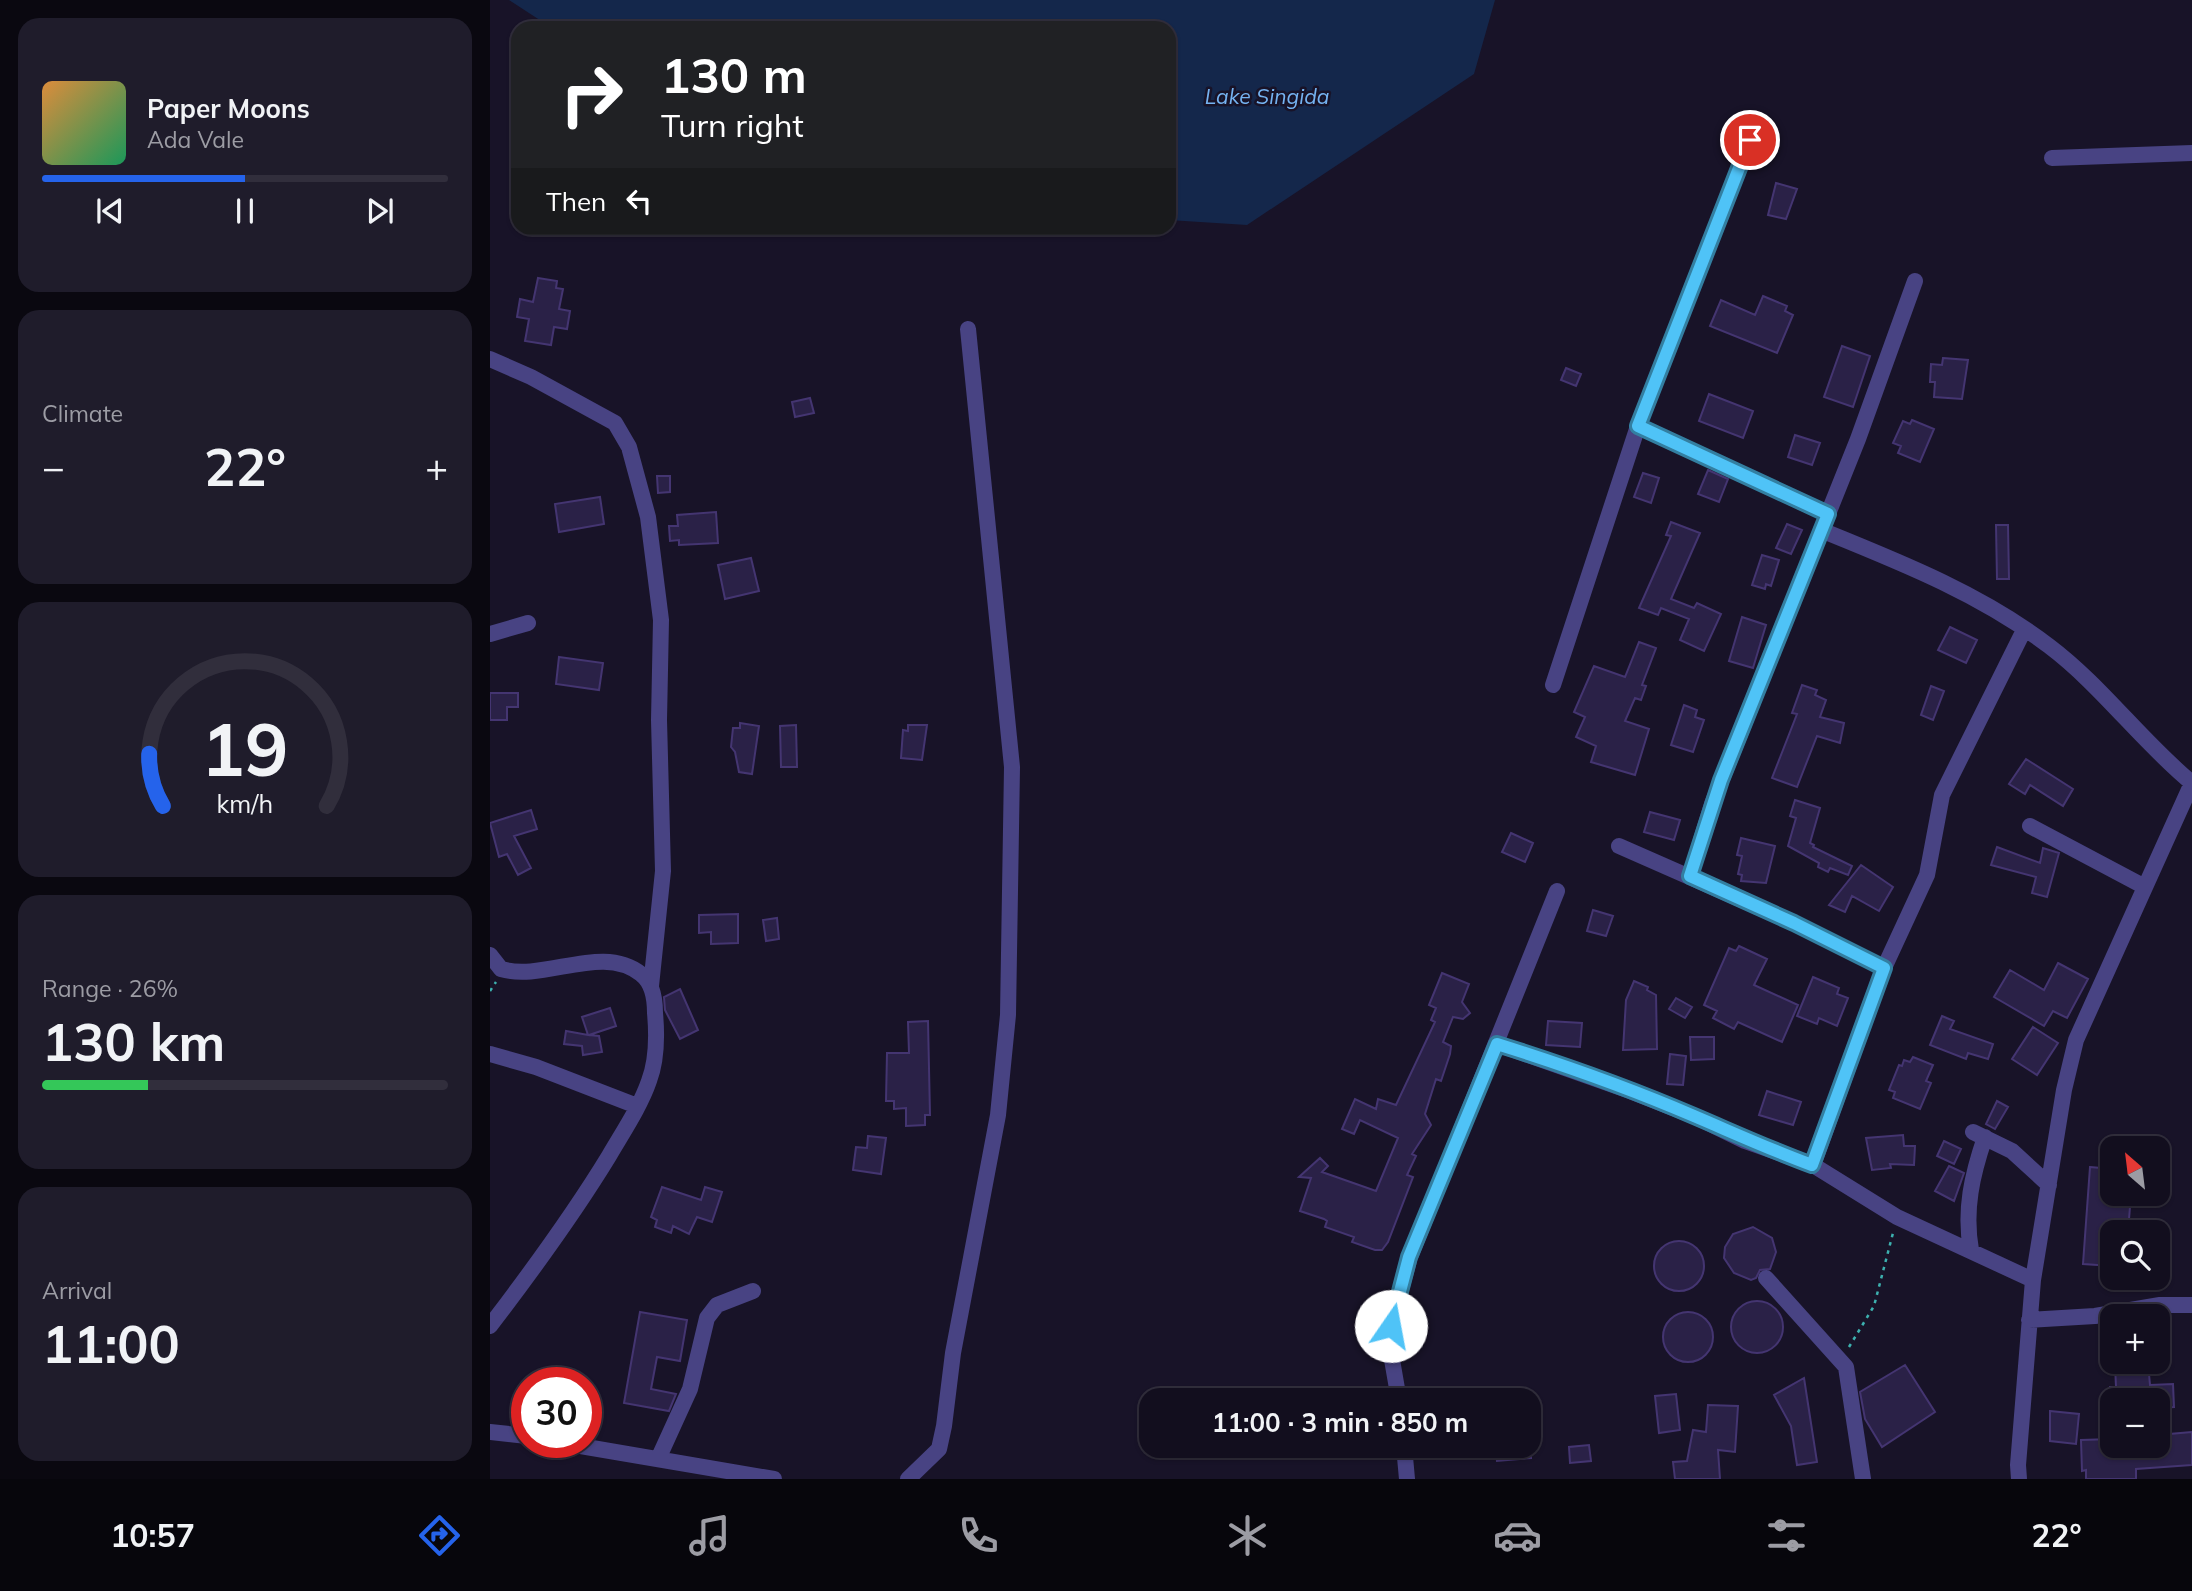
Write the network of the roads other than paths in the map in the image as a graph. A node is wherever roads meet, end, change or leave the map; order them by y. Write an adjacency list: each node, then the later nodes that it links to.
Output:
1 (1750, 140): 7 (street)
2 (2192, 153): 3 (street)
3 (2052, 158)
4 (1915, 281): 8 (street)
5 (968, 329): 42 (street)
6 (490, 359): 22 (street)
7 (1638, 426): 8 (street); 13 (street)
8 (1828, 514): 9 (street)
9 (1821, 530): 11 (street); 17 (street)
10 (528, 623): 12 (street)
11 (2024, 630): 14 (street); 21 (street)
12 (490, 634)
13 (1553, 685)
14 (2192, 783): 18 (street)
15 (2030, 825): 18 (street)
16 (1619, 846): 17 (street)
17 (1690, 876): 21 (street)
18 (2145, 887): 27 (street)
19 (1557, 891): 23 (street)
20 (490, 955): 22 (street)
21 (1884, 968): 26 (street)
22 (651, 986): 25 (street)
23 (1497, 1044): 26 (street); 35 (street)
24 (490, 1054): 25 (street)
25 (638, 1106): 34 (street)
26 (1812, 1165): 28 (street)
27 (2049, 1185): 28 (street); 30 (street)
28 (1970, 1250): 30 (street)
29 (1766, 1278): 44 (street)
30 (2033, 1280): 33 (street)
31 (753, 1291): 39 (street)
32 (2192, 1305): 33 (street)
33 (2029, 1320): 45 (street)
34 (490, 1326)
35 (1397, 1388)
36 (490, 1432): 37 (street)
37 (511, 1434)
38 (602, 1449): 39 (street)
39 (659, 1457): 41 (street)
40 (1405, 1458): 43 (street)
41 (774, 1479)
42 (908, 1479)
43 (1407, 1479)
44 (1863, 1479)
45 (2019, 1479)

